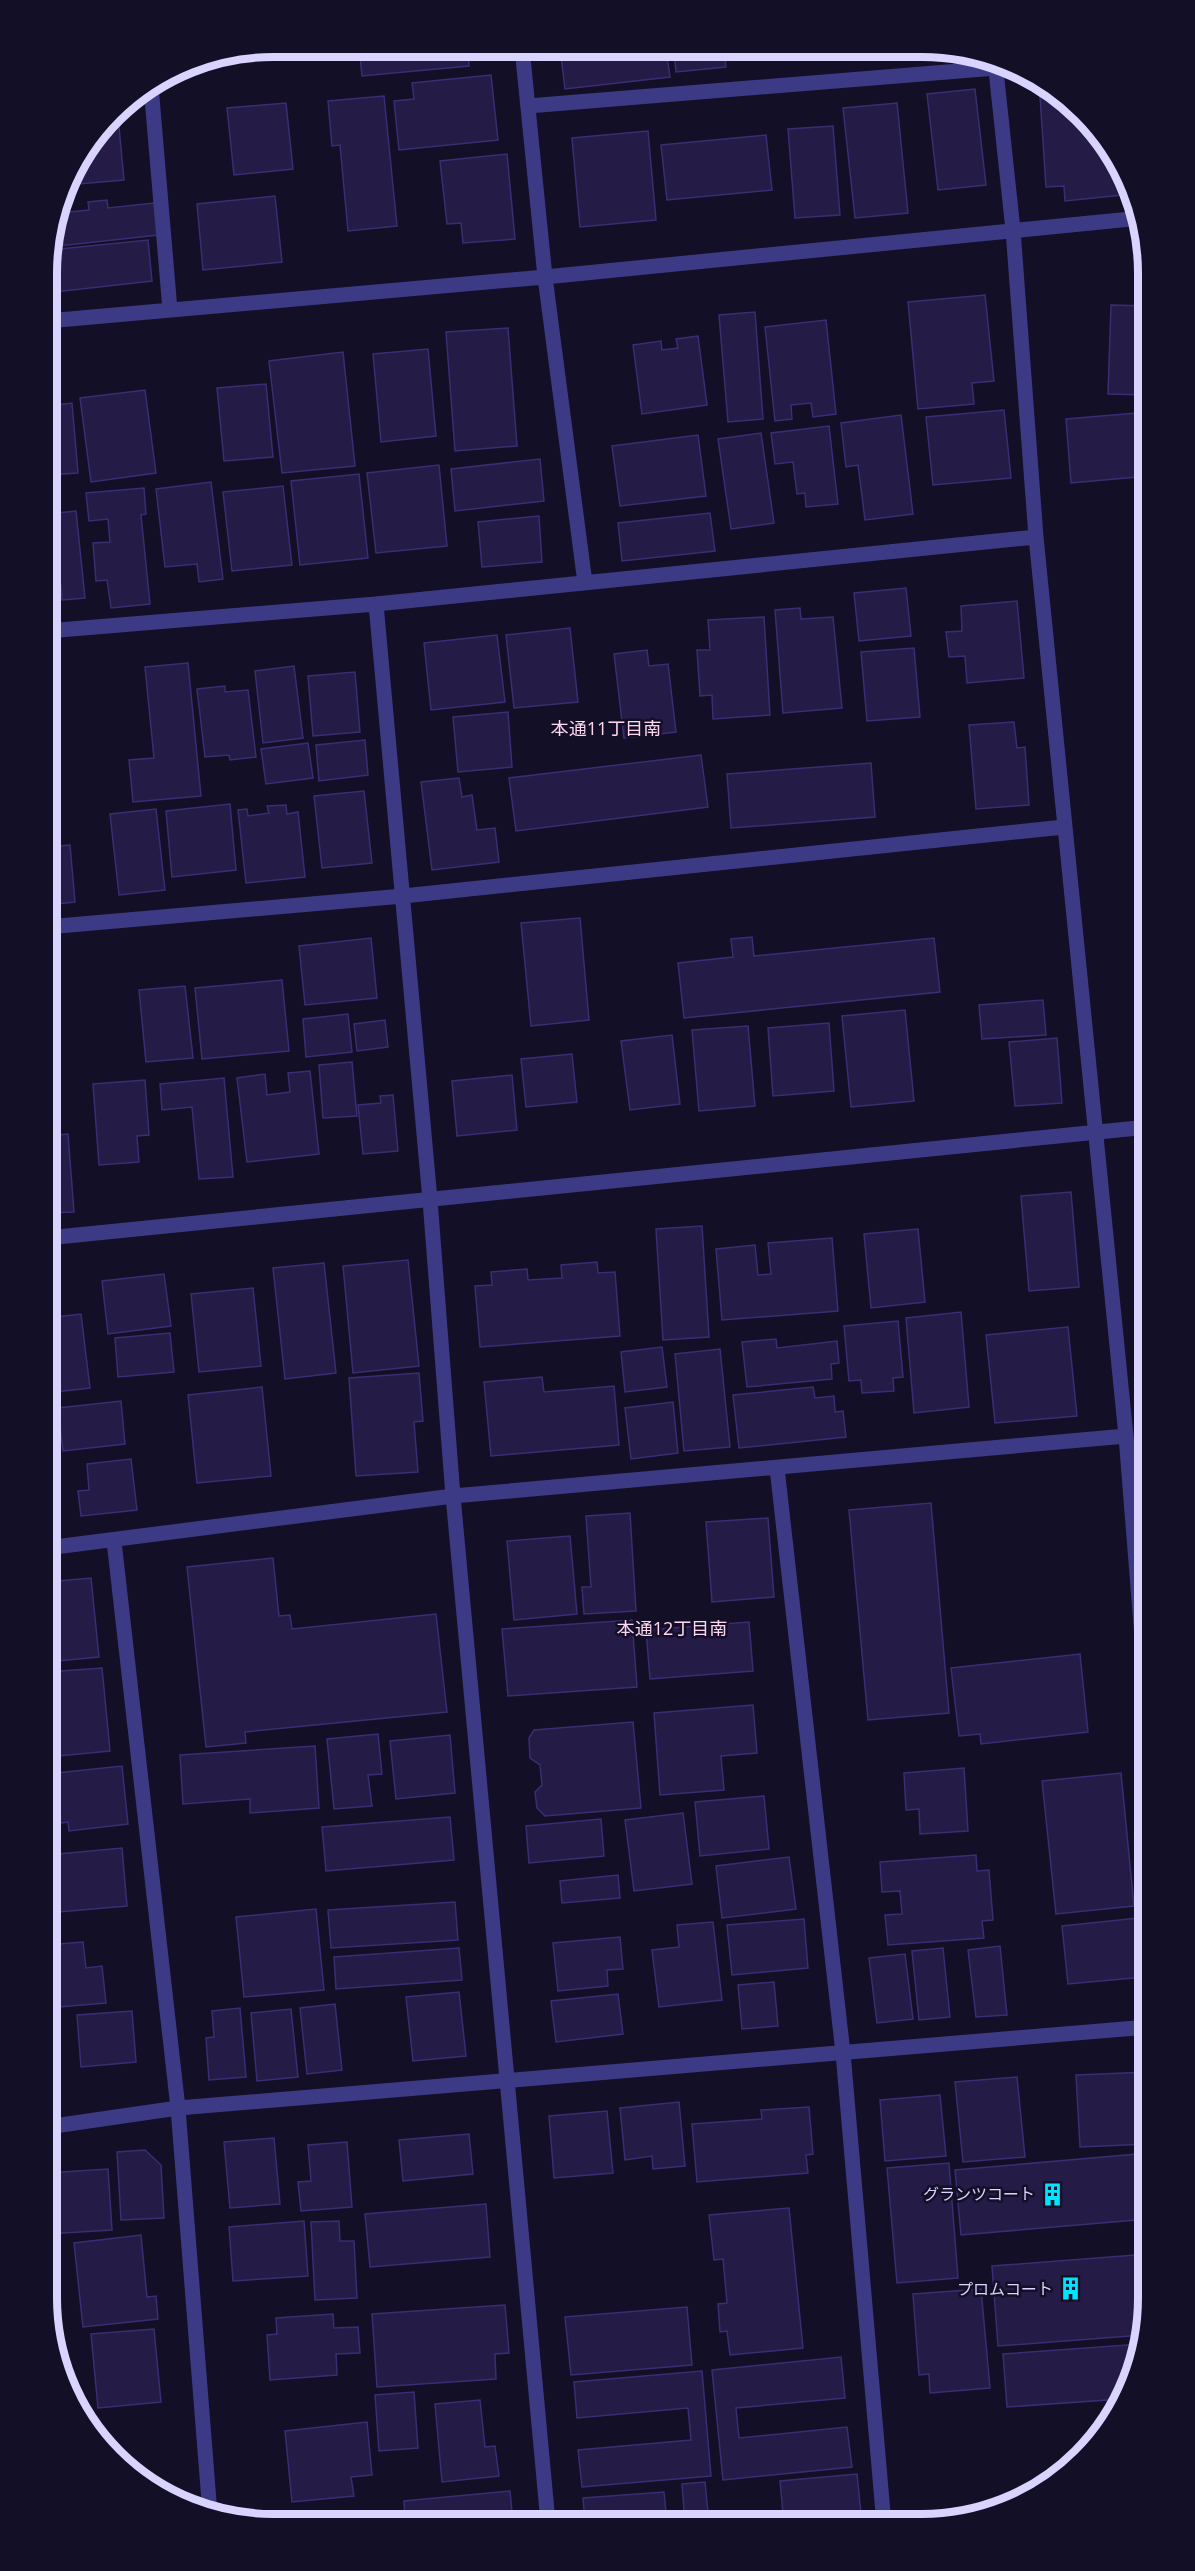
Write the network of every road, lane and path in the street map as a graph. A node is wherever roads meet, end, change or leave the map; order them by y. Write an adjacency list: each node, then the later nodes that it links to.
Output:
1 (523, 57): 5 (street)
2 (985, 66): 5 (street)
3 (997, 70): 7 (street)
4 (152, 94): 9 (street)
5 (528, 106): 8 (street)
6 (1131, 219): 7 (street)
7 (1013, 230): 8 (street); 11 (street)
8 (545, 277): 9 (street); 12 (street)
9 (170, 310): 10 (street)
10 (57, 320)
11 (1036, 537): 12 (street); 15 (street)
12 (585, 583): 13 (street)
13 (376, 604): 14 (street); 16 (street)
14 (57, 630)
15 (1064, 827): 16 (street); 19 (street)
16 (403, 896): 17 (street); 20 (street)
17 (57, 926)
18 (1138, 1128): 19 (street)
19 (1097, 1131): 20 (street); 22 (street)
20 (430, 1200): 21 (street); 24 (street)
21 (57, 1237)
22 (1126, 1436): 23 (street); 27 (street)
23 (777, 1468): 24 (street); 29 (street)
24 (453, 1496): 25 (street); 30 (street)
25 (114, 1541): 26 (street); 31 (street)
26 (57, 1547)
27 (1138, 1578)
28 (1138, 2028): 29 (street)
29 (843, 2053): 30 (street); 35 (street)
30 (509, 2080): 31 (street); 34 (street)
31 (178, 2108): 32 (street); 33 (street)
32 (57, 2125)
33 (209, 2505)
34 (548, 2514)
35 (883, 2514)

